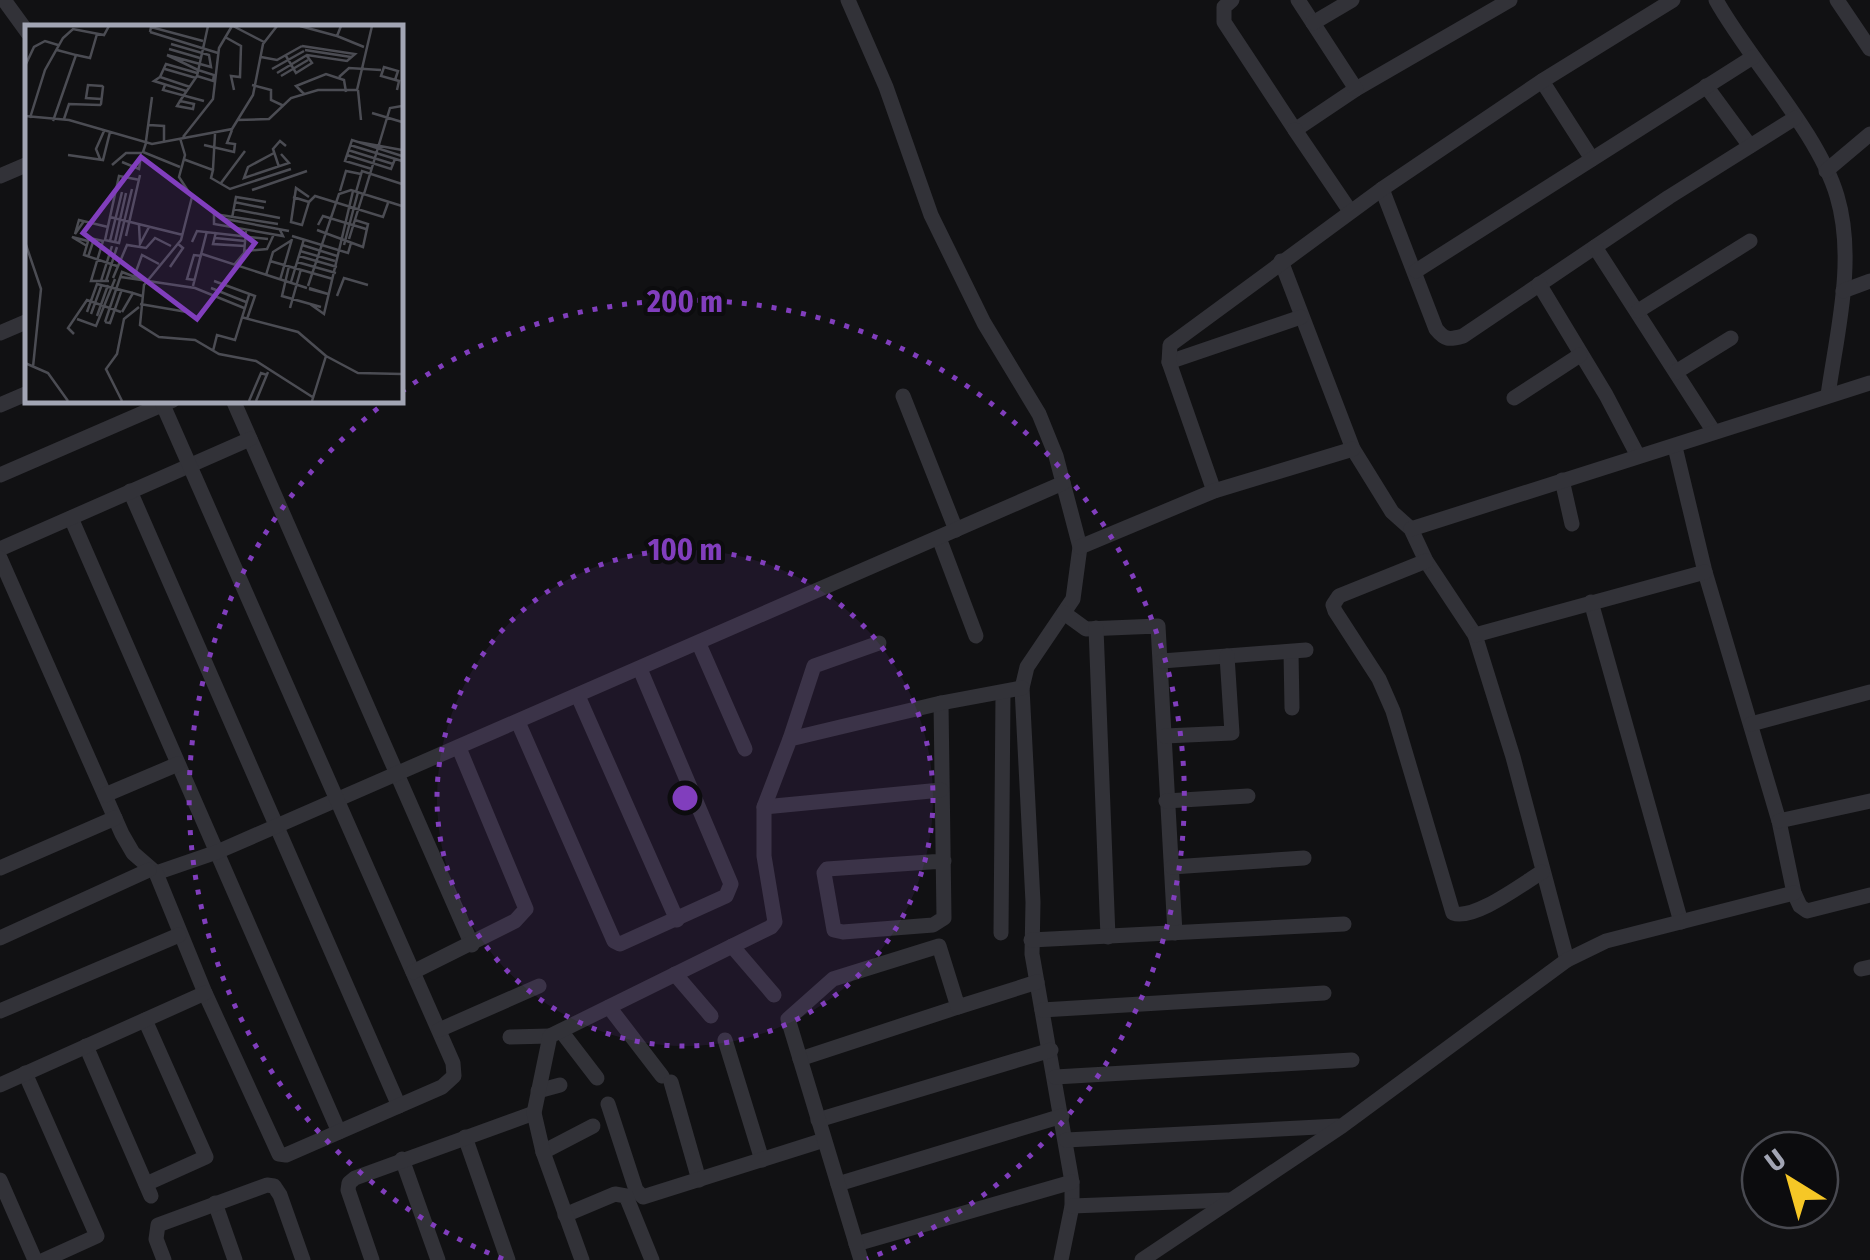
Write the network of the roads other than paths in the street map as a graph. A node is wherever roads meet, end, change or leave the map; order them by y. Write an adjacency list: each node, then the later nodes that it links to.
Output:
1 (4, 0): 12 (street)
2 (848, 0): 59 (street)
3 (1232, 0): 19 (street)
4 (1298, 0): 11 (street)
5 (1352, 0): 11 (street)
6 (1510, 0): 10 (street)
7 (1673, 0): 15 (street)
8 (1716, 0): 14 (street)
9 (1837, 0): 13 (street)
10 (1491, 5): 17 (street)
11 (1313, 23): 17 (street)
12 (25, 29)
13 (1870, 49)
14 (1753, 57): 16 (street); 18 (street)
15 (1542, 81): 22 (street); 26 (street)
16 (1706, 86): 21 (street); 22 (street)
17 (1356, 89): 19 (street)
18 (1795, 118): 21 (street); 24 (street)
19 (1295, 130): 27 (street)
20 (1870, 134): 24 (street)
21 (1750, 146): 29 (street)
22 (1592, 159): 31 (street)
23 (25, 165): 25 (street)
24 (1826, 171): 34 (street)
25 (0, 176)
26 (1382, 189): 27 (street); 31 (street)
27 (1350, 211): 30 (street)
28 (1750, 241): 35 (street)
29 (1594, 247): 33 (street); 35 (street)
30 (1281, 261): 36 (street); 41 (street)
31 (1416, 272): 33 (street)
32 (1870, 281): 34 (street)
33 (1539, 284): 40 (street)
34 (1843, 290): 45 (street)
35 (1638, 311): 42 (street)
36 (1301, 317): 41 (street); 54 (street)
37 (25, 322): 38 (street)
38 (0, 333)
39 (1731, 338): 42 (street)
40 (1580, 355): 47 (street); 55 (street)
41 (1169, 362): 60 (street)
42 (1676, 372): 51 (street)
43 (1870, 383): 45 (street)
44 (25, 394): 50 (street)
45 (1828, 395): 51 (street)
46 (903, 396): 65 (street)
47 (1514, 398)
48 (168, 402): 56 (street); 57 (street)
49 (234, 402): 52 (street)
50 (0, 405)
51 (1714, 432): 53 (street)
52 (250, 438): 56 (street); 96 (street)
53 (1675, 447): 55 (street); 71 (street)
54 (1353, 449): 60 (street); 64 (street)
55 (1638, 456): 58 (street)
56 (190, 465): 61 (street); 100 (street)
57 (0, 476)
58 (1562, 480): 63 (street); 64 (street)
59 (1063, 483): 65 (street); 67 (street)
60 (1214, 491): 67 (street)
61 (130, 492): 62 (street); 106 (street)
62 (70, 518): 68 (street); 95 (street)
63 (1572, 524)
64 (1410, 529): 70 (street)
65 (956, 530): 66 (street)
66 (939, 538): 76 (street); 79 (street)
67 (1080, 548): 74 (street)
68 (0, 549)
69 (0, 558): 72 (street)
70 (1426, 561): 77 (street); 113 (street)
71 (1705, 572): 73 (street); 90 (street)
72 (6, 590): 98 (street)
73 (1591, 602): 77 (street); 117 (street)
74 (1064, 613): 75 (street); 83 (street)
75 (1096, 628): 81 (street); 122 (street)
76 (976, 636)
77 (1475, 636): 113 (street)
78 (878, 643): 92 (street)
79 (698, 644): 82 (street); 94 (street)
80 (1227, 656): 81 (street); 88 (street); 91 (street)
81 (1162, 662): 91 (street)
82 (640, 669): 86 (street); 116 (street)
83 (1022, 688): 85 (street); 124 (street)
84 (1870, 692): 90 (street)
85 (1003, 694): 87 (street); 119 (street)
86 (578, 696): 89 (street); 116 (street)
87 (941, 703): 92 (street); 97 (street)
88 (1292, 708)
89 (518, 722): 93 (street); 116 (street)
90 (1752, 724): 105 (street)
91 (1165, 736): 101 (street)
92 (790, 738): 103 (street)
93 (458, 748): 96 (street); 125 (street)
94 (745, 750)
95 (178, 764): 98 (street); 107 (street)
96 (397, 774): 100 (street); 125 (street)
97 (942, 790): 103 (street); 109 (street)
98 (105, 795): 104 (street)
99 (1248, 796): 101 (street)
100 (337, 800): 106 (street); 128 (street)
101 (1166, 800): 110 (street)
102 (1870, 801): 105 (street)
103 (764, 807): 126 (street)
104 (116, 818): 111 (street); 112 (street)
105 (1779, 821): 114 (street)
106 (276, 826): 107 (street); 156 (street)
107 (216, 852): 112 (street); 162 (street)
108 (1304, 858): 110 (street)
109 (944, 861): 109 (street)
110 (1172, 867): 120 (street)
111 (0, 868)
112 (152, 872): 121 (street); 123 (street)
113 (1542, 872): 127 (street)
114 (1794, 893): 115 (street); 117 (street)
115 (1870, 895)
116 (676, 920)
117 (1681, 922): 127 (street)
118 (1344, 924): 120 (street)
119 (1002, 933)
120 (1175, 933): 122 (street)
121 (179, 934): 132 (street); 138 (street)
122 (1108, 936): 124 (street)
123 (0, 938)
124 (1031, 940): 130 (street)
125 (472, 945): 128 (street)
126 (732, 946): 129 (street); 134 (street)
127 (1567, 960): 161 (street)
128 (413, 972): 141 (street)
129 (675, 974): 135 (street); 139 (street)
130 (1036, 982): 136 (street); 137 (street)
131 (540, 986): 141 (street)
132 (205, 993): 140 (street); 162 (street)
133 (1324, 993): 137 (street)
134 (774, 995)
135 (609, 1007): 142 (street); 170 (street)
136 (958, 1007): 147 (street); 147 (street)
137 (1042, 1010): 146 (street)
138 (0, 1011)
139 (711, 1016)
140 (145, 1020): 145 (street); 145 (street)
141 (438, 1030): 156 (street)
142 (556, 1034): 143 (street); 151 (street); 154 (street)
143 (510, 1037)
144 (724, 1040): 168 (street)
145 (86, 1046): 149 (street)
146 (1051, 1050): 150 (street); 159 (street)
147 (800, 1059): 159 (street)
148 (1352, 1060): 150 (street)
149 (25, 1074): 152 (street); 180 (street)
150 (1055, 1077): 158 (street)
151 (598, 1078)
152 (0, 1084)
153 (560, 1084): 154 (street)
154 (538, 1090): 157 (street)
155 (608, 1104): 170 (street)
156 (399, 1106): 162 (street)
157 (534, 1113): 163 (street); 166 (street)
158 (1062, 1116): 165 (street); 172 (street)
159 (818, 1120): 164 (street)
160 (593, 1126): 166 (street)
161 (1342, 1126): 165 (street); 173 (street)
162 (339, 1132)
163 (465, 1137): 167 (street); 186 (street)
164 (824, 1140): 168 (street); 172 (street)
165 (1066, 1140): 171 (street)
166 (543, 1152): 176 (street)
167 (402, 1160): 184 (street); 185 (street)
168 (762, 1160): 170 (street)
169 (0, 1180): 179 (street)
170 (699, 1180)
171 (1072, 1182): 175 (street); 177 (street)
172 (838, 1184): 177 (street)
173 (1232, 1200): 175 (street); 189 (street)
174 (215, 1204): 181 (street); 182 (street); 183 (street)
175 (1072, 1206): 178 (street)
176 (565, 1214): 187 (street); 188 (street)
177 (858, 1252)
178 (1058, 1259)
179 (35, 1260)
180 (44, 1260)
181 (164, 1260)
182 (235, 1260)
183 (304, 1260)
184 (372, 1260)
185 (438, 1260)
186 (508, 1260)
187 (582, 1260)
188 (652, 1260)
189 (1142, 1260)

